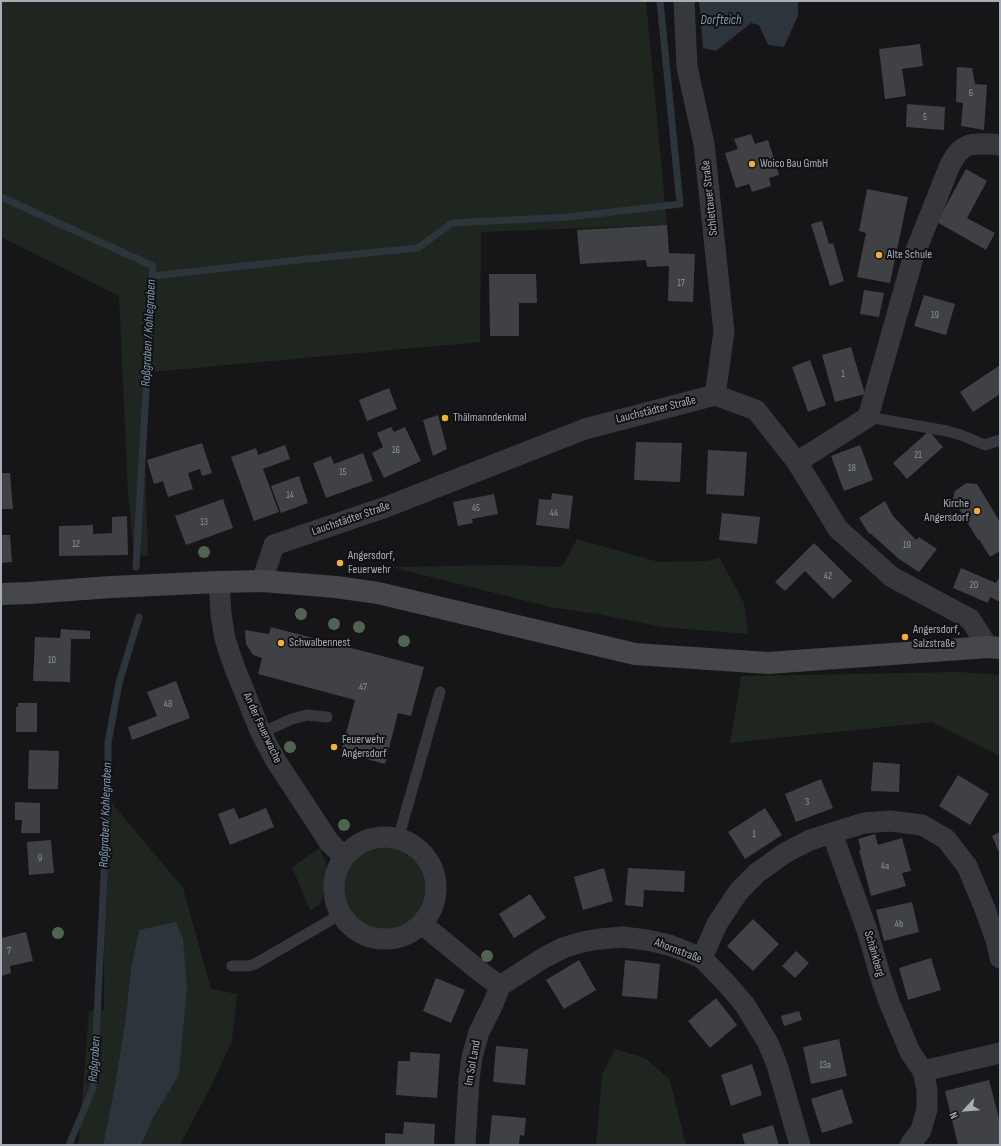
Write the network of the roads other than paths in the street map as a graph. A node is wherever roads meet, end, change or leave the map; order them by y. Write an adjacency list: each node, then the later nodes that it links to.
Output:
1 (684, 1): 3 (street, Schlettauer Straße)
2 (1000, 145): 4 (street)
3 (715, 395): 6 (street); 7 (street, Lauchstädter Straße)
4 (868, 417): 5 (lane); 6 (street)
5 (1000, 440)
6 (797, 462): 10 (street)
7 (262, 581): 8 (main road); 10 (main road)
8 (219, 582): 9 (main road); 13 (street, An der Feuerwache)
9 (1, 594)
10 (994, 647)
11 (440, 692): 15 (lane)
12 (327, 717): 13 (lane)
13 (261, 733): 16 (street, An der Feuerwache)
14 (832, 833): 19 (street); 20 (street); 24 (street, Schänkberg)
15 (398, 839): 16 (street); 18 (street)
16 (344, 857): 17 (street)
17 (341, 914): 18 (street); 21 (lane)
18 (422, 924): 22 (street)
19 (702, 958): 22 (street, Ahornstraße); 26 (street, Ahornstraße)
20 (1000, 958)
21 (232, 966)
22 (500, 986): 25 (street, Im Sol Land)
23 (1000, 1053): 24 (street)
24 (923, 1071): 27 (street, Schänkberg)
25 (465, 1145)
26 (800, 1145)
27 (910, 1145)

